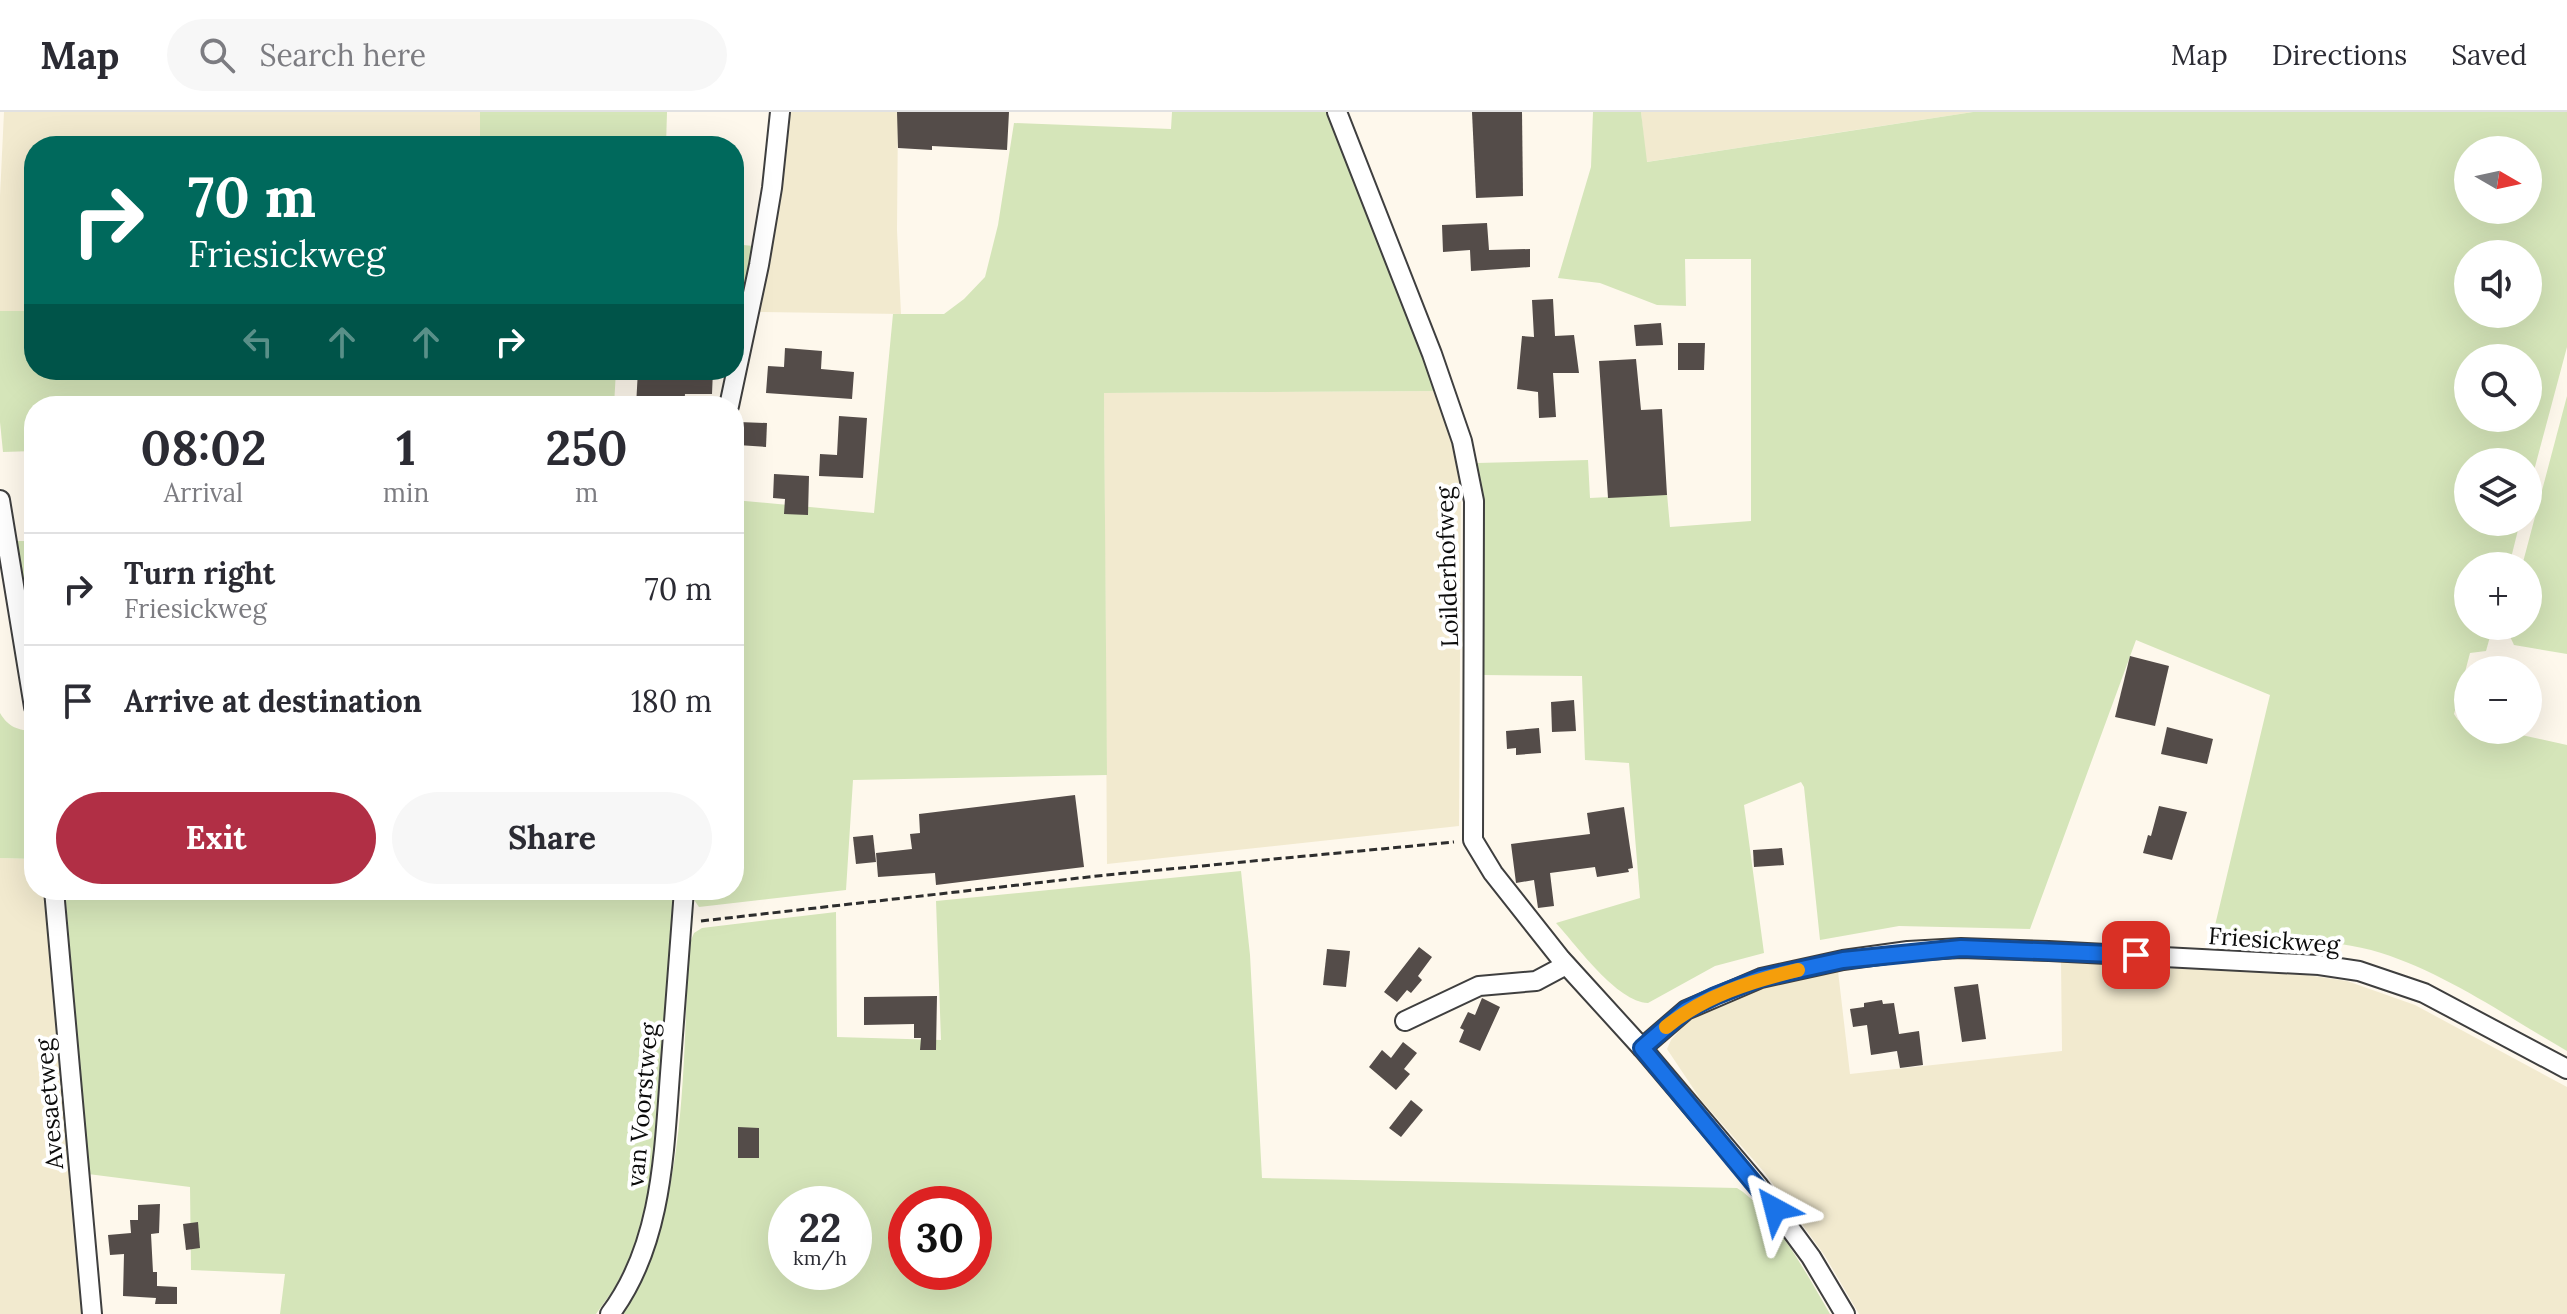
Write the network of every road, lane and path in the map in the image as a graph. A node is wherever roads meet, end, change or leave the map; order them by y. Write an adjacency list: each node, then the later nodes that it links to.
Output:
1 (780, 112): 3 (street)
2 (1337, 112): 6 (street, Loilderhofweg)
3 (744, 336)
4 (0, 500): 5 (street)
5 (24, 646)
6 (1473, 840): 9 (path); 10 (street)
7 (55, 900): 14 (street, Avesaetweg)
8 (683, 900): 9 (street, van Voorstweg)
9 (681, 924): 15 (street, van Voorstweg)
10 (1566, 965): 11 (street); 12 (street)
11 (1405, 1021)
12 (1642, 1048): 13 (street, Friesickweg); 16 (street)
13 (2567, 1069)
14 (92, 1314)
15 (610, 1314)
16 (1845, 1314)

